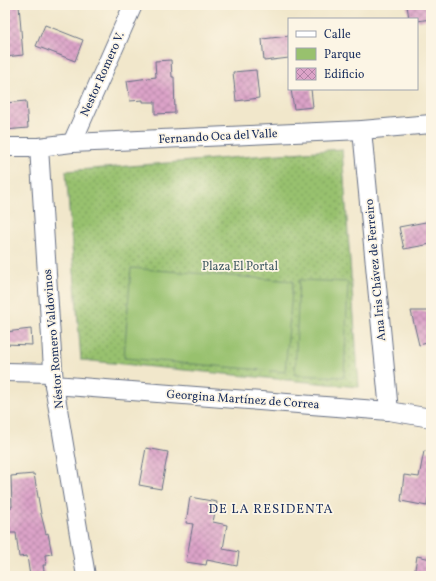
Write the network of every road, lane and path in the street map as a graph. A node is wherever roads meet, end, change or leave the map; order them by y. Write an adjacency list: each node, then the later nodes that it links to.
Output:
1 (132, 5): 4 (street, Nestor Romero V.)
2 (431, 124): 3 (street, Fernando Oca del Valle)
3 (362, 130): 4 (street, Fernando Oca del Valle); 9 (street, Ana Iris Chávez de Ferreiro)
4 (72, 143): 6 (street, Fernando Oca del Valle)
5 (5, 147): 6 (street, Fernando Oca del Valle)
6 (38, 147): 8 (street, Néstor Romero Valdovinos)
7 (5, 372): 8 (street, Georgina Martínez de Correa)
8 (54, 379): 9 (street, Georgina Martínez de Correa); 11 (street, Néstor Romero Valdovinos)
9 (389, 411): 10 (street, Georgina Martínez de Correa)
10 (431, 418)
11 (89, 575)

